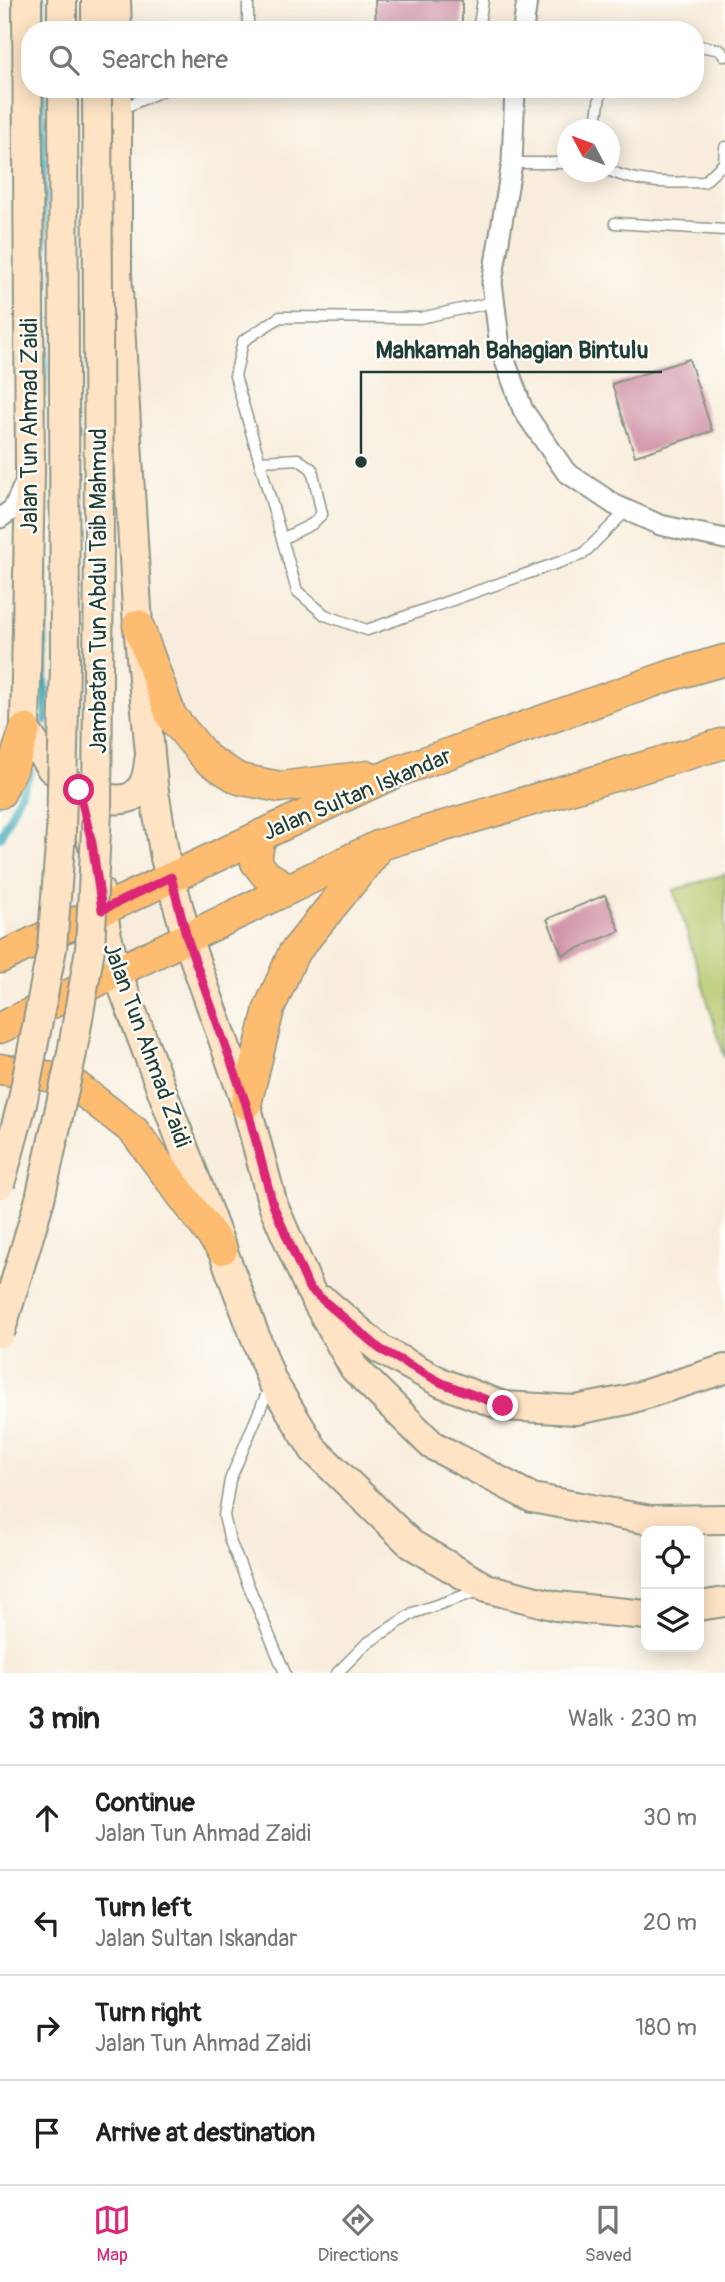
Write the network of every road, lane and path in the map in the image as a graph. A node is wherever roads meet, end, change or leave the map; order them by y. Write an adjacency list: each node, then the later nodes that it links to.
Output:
1 (27, 0): 8 (main road, Jalan Tun Ahmad Zaidi)
2 (62, 0): 9 (main road)
3 (96, 0): 10 (main road)
4 (116, 0): 11 (main road)
5 (248, 0): 12 (lane)
6 (483, 0): 13 (lane)
7 (527, 0): 14 (street)
8 (27, 21)
9 (62, 21)
10 (96, 21)
11 (117, 21)
12 (248, 21)
13 (480, 21)
14 (524, 21)
15 (704, 47): 16 (lane)
16 (725, 56)
17 (28, 98): 32 (main road, Jalan Tun Ahmad Zaidi)
18 (62, 98): 56 (main road, Jambatan Tun Abdul Taib Mahmud, bridge)
19 (97, 98): 59 (main road, Jambatan Tun Abdul Taib Mahmud, bridge)
20 (515, 98): 25 (street)
21 (600, 98): 23 (lane)
22 (118, 100): 37 (main road)
23 (597, 119)
24 (725, 147): 27 (lane)
25 (512, 163): 26 (lane); 30 (street)
26 (557, 163)
27 (620, 175)
28 (615, 223): 29 (lane)
29 (725, 230)
30 (494, 302): 31 (lane); 33 (street)
31 (260, 461): 35 (lane); 35 (lane)
32 (30, 472): 34 (street); 39 (main road, Jalan Tun Ahmad Zaidi)
33 (626, 510): 35 (lane); 36 (street)
34 (0, 518)
35 (282, 539)
36 (725, 539)
37 (138, 625): 41 (main road); 42 (main road)
38 (725, 660): 42 (main road, Jalan Sultan Iskandar)
39 (25, 729): 43 (main road); 44 (main road)
40 (725, 743): 46 (main road)
41 (150, 755): 43 (main road); 47 (main road)
42 (396, 772): 45 (main road, Jalan Sultan Iskandar)
43 (79, 790): 49 (main road, Jalan Tun Ahmad Zaidi)
44 (0, 793)
45 (263, 834): 47 (main road, Jalan Sultan Iskandar); 48 (main road)
46 (380, 845): 48 (main road); 55 (main road)
47 (171, 877): 49 (main road, Jalan Sultan Iskandar); 50 (main road)
48 (289, 889): 50 (main road)
49 (102, 910): 51 (main road, Jalan Sultan Iskandar); 52 (main road, Jalan Tun Ahmad Zaidi)
50 (187, 938): 52 (main road); 55 (main road)
51 (0, 957)
52 (117, 972): 53 (main road); 57 (main road, Jalan Tun Ahmad Zaidi)
53 (0, 1028)
54 (0, 1069): 57 (main road)
55 (246, 1104): 58 (main road)
56 (0, 1184)
57 (222, 1249): 61 (main road, Jalan Tun Ahmad Zaidi)
58 (309, 1288): 60 (main road); 62 (main road)
59 (0, 1333)
60 (725, 1369)
61 (272, 1381): 63 (main road, Jalan Tun Ahmad Zaidi); 67 (lane)
62 (725, 1519)
63 (486, 1588): 66 (main road, Jalan Tun Ahmad Zaidi); 68 (lane)
64 (725, 1602): 65 (main road)
65 (704, 1605)
66 (641, 1614)
67 (285, 1673)
68 (337, 1673)

